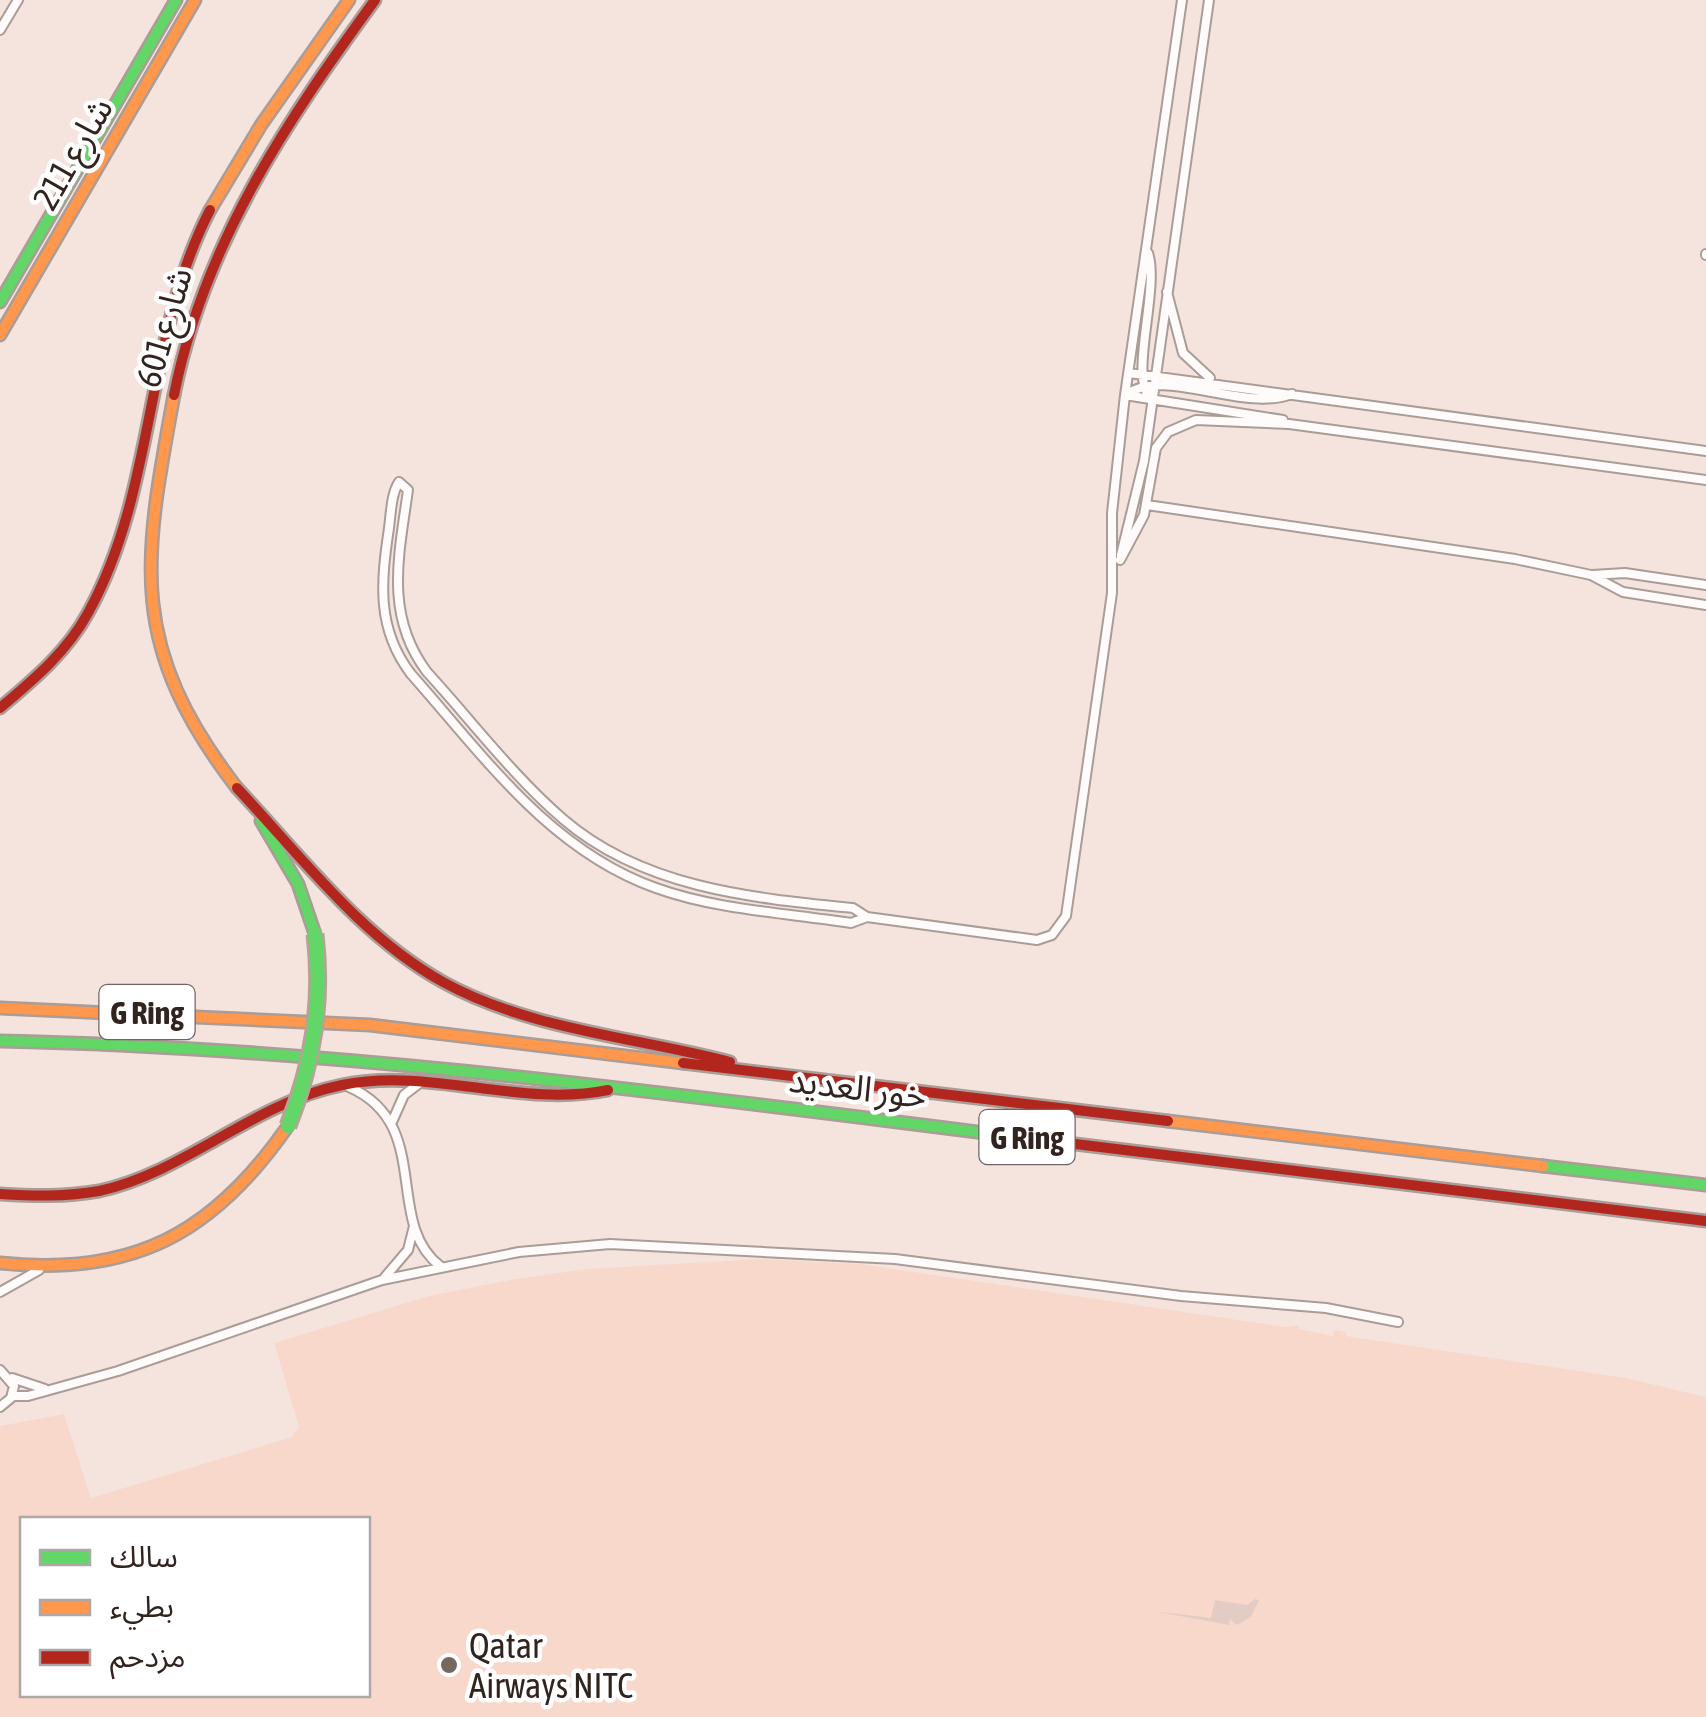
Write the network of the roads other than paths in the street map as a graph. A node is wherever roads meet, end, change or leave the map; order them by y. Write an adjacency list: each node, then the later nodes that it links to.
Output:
1 (18, 0): 8 (street)
2 (176, 0): 11 (main road, شارع 211)
3 (196, 0): 12 (main road, شارع 211)
4 (349, 0): 31 (main road, شارع 601)
5 (1182, 0): 9 (street)
6 (1209, 0): 10 (street)
7 (374, 1): 32 (main road, شارع 601)
8 (0, 30)
9 (1147, 249): 13 (street); 14 (street)
10 (1166, 291): 15 (street); 16 (street)
11 (0, 302)
12 (0, 335)
13 (1129, 372): 14 (street); 20 (street)
14 (1142, 374): 15 (street); 18 (street)
15 (1154, 374): 16 (street); 17 (street)
16 (1219, 382): 19 (street)
17 (1153, 385): 18 (street); 19 (street); 21 (street)
18 (1142, 386): 20 (street); 21 (street)
19 (1296, 392): 23 (street)
20 (1126, 395): 21 (street); 29 (street)
21 (1151, 398): 22 (street); 26 (street)
22 (1289, 424): 24 (street); 25 (street)
23 (1706, 451)
24 (1706, 480)
25 (1147, 506): 26 (street); 27 (street)
26 (1120, 560): 29 (street)
27 (1591, 576): 28 (street); 30 (street)
28 (1706, 585)
29 (1112, 593): 33 (street)
30 (1706, 605)
31 (0, 708)
32 (238, 788): 36 (main road); 47 (main road, bridge)
33 (867, 917): 33 (street)
34 (0, 1008): 36 (main road, خور العديد / G Ring)
35 (0, 1041): 39 (main road, خور العديد / G Ring)
36 (769, 1074): 41 (main road, خور العديد / G Ring)
37 (423, 1081): 38 (main road); 39 (main road); 40 (street)
38 (345, 1085): 40 (street); 42 (main road)
39 (619, 1087): 44 (main road, خور العديد / G Ring)
40 (392, 1122): 43 (street)
41 (1706, 1184)
42 (0, 1194)
43 (415, 1221): 46 (street); 48 (street)
44 (1706, 1221)
45 (0, 1264): 47 (main road)
46 (440, 1266): 48 (street); 50 (street)
47 (44, 1268): 49 (street)
48 (382, 1280): 52 (street)
49 (0, 1292)
50 (1398, 1322)
51 (3, 1371): 52 (street); 53 (street)
52 (50, 1389): 53 (street)
53 (12, 1396): 54 (street)
54 (0, 1406)

